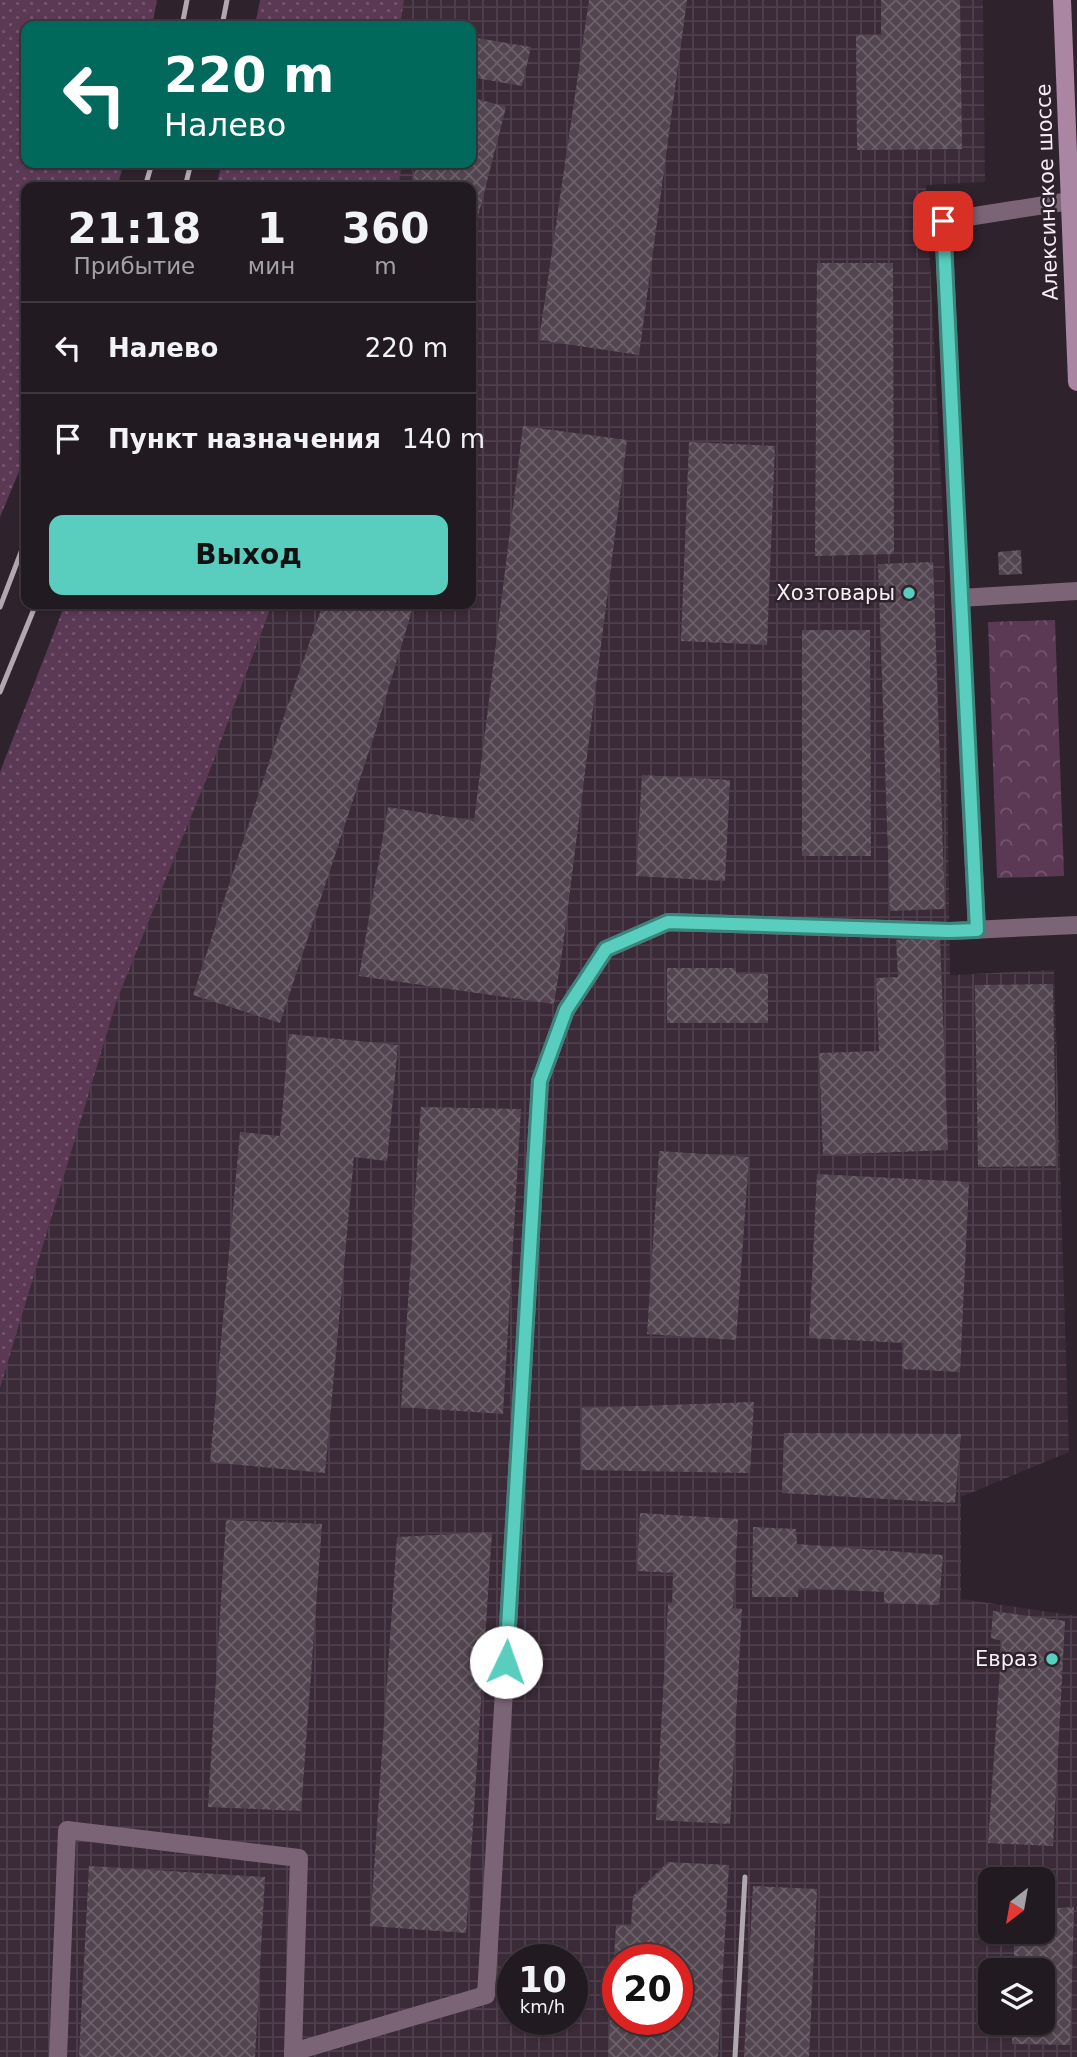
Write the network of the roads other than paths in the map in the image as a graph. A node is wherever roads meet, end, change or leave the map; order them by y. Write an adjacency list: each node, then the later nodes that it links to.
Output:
1 (1062, 0): 2 (main road, Алексинское шоссе)
2 (1070, 201): 3 (main road, Алексинское шоссе); 6 (lane)
3 (1075, 320): 4 (main road, Алексинское шоссе)
4 (1077, 382)
5 (1077, 591): 6 (lane)
6 (960, 598): 8 (lane)
7 (1077, 925): 8 (lane)
8 (977, 930): 9 (lane)
9 (293, 2055): 10 (lane)
10 (58, 2057)

